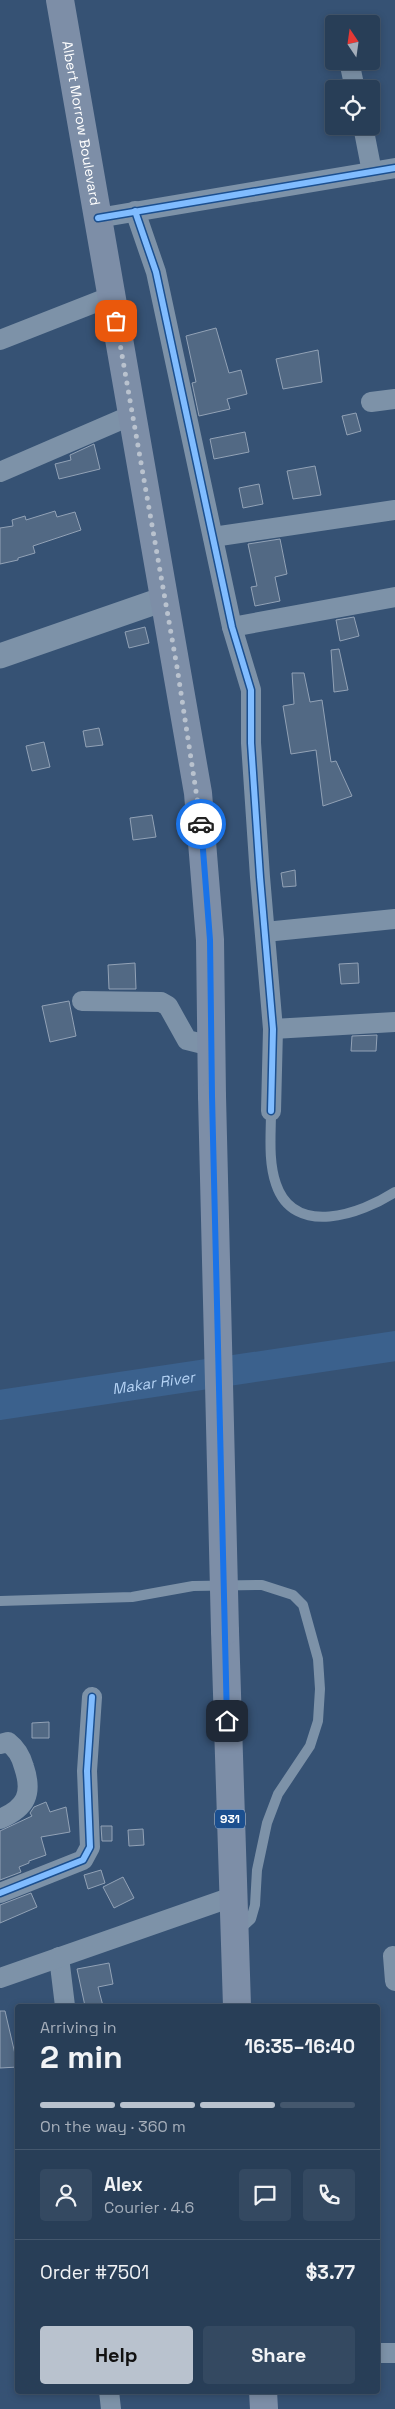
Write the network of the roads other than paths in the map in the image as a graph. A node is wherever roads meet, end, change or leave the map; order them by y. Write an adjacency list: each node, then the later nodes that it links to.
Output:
1 (60, 0): 6 (main road, Albert Morrow Boulevard / 931)
2 (365, 135): 4 (street)
3 (395, 168): 4 (street)
4 (372, 172): 5 (street)
5 (134, 212): 6 (street); 14 (street)
6 (98, 218): 7 (main road, Albert Morrow Boulevard / 931)
7 (112, 296): 8 (street); 11 (main road, Albert Morrow Boulevard / 931)
8 (0, 340)
9 (395, 399): 10 (street)
10 (371, 402)
11 (132, 415): 12 (street); 16 (main road, Albert Morrow Boulevard / 931)
12 (0, 472)
13 (395, 510): 14 (street)
14 (213, 537): 17 (street)
15 (395, 597): 17 (street)
16 (164, 599): 18 (street); 24 (main road, Albert Morrow Boulevard / 931)
17 (232, 627): 20 (street)
18 (0, 656)
19 (395, 919): 20 (street)
20 (265, 932): 23 (street)
21 (82, 1001): 24 (street)
22 (395, 1022): 23 (street)
23 (273, 1029): 25 (street)
24 (211, 1046): 32 (main road, Albert Morrow Boulevard / 931, bridge)
25 (271, 1111): 26 (lane)
26 (395, 1192)
27 (0, 1601): 33 (lane)
28 (92, 1697): 31 (street)
29 (0, 1744): 30 (street)
30 (0, 1819)
31 (0, 1893)
32 (232, 1897): 33 (main road, Albert Morrow Boulevard / 931); 35 (street)
33 (234, 1934): 39 (main road, Albert Morrow Boulevard / 931)
34 (393, 1956): 37 (street)
35 (59, 1958): 36 (street); 38 (street)
36 (0, 1978)
37 (395, 1981)
38 (65, 2004)
39 (237, 2004)
40 (380, 2353): 41 (street)
41 (395, 2353)
42 (109, 2394): 44 (street)
43 (263, 2394): 45 (main road)
44 (111, 2409)
45 (264, 2409)

